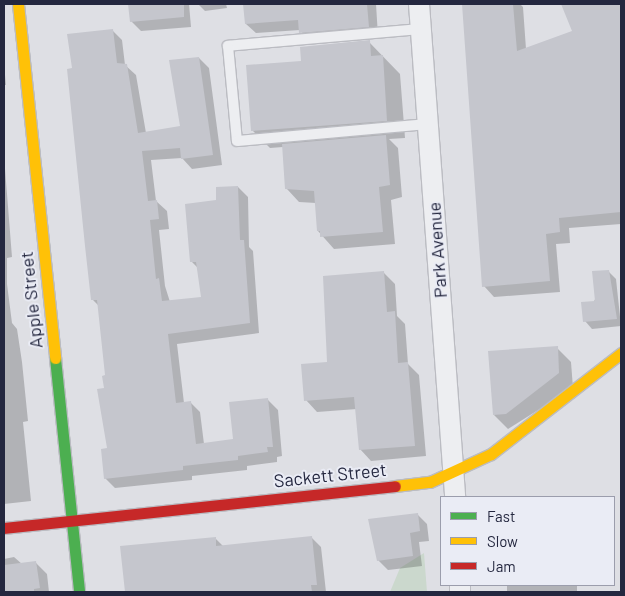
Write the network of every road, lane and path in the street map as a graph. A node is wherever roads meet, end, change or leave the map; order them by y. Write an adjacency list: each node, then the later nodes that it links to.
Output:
1 (18, 4): 8 (street, Apple Street)
2 (419, 4): 3 (street, Park Avenue)
3 (421, 29): 4 (street, Park Avenue); 4 (lane)
4 (428, 124): 6 (street, Park Avenue)
5 (621, 353): 6 (street, Sackett Street)
6 (453, 473): 7 (street, Park Avenue); 8 (street, Sackett Street)
7 (455, 496)
8 (71, 521): 9 (street, Sackett Street); 10 (street, Apple Street)
9 (4, 528)
10 (79, 592)

